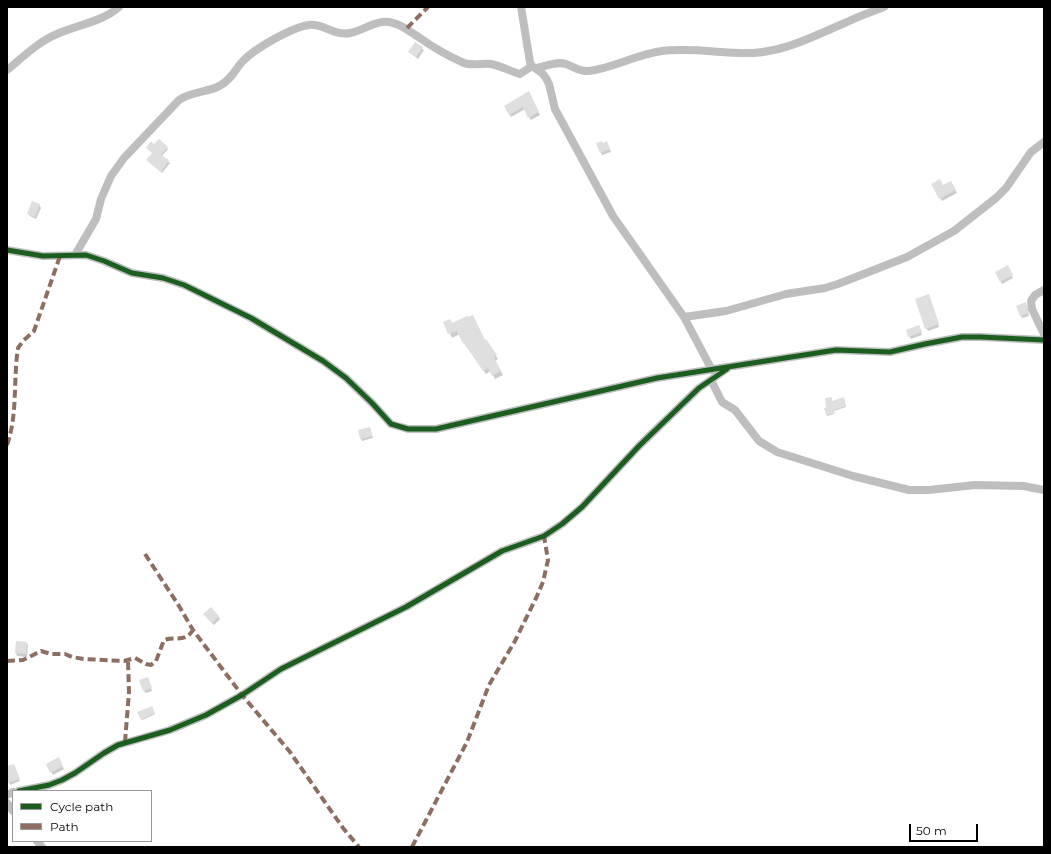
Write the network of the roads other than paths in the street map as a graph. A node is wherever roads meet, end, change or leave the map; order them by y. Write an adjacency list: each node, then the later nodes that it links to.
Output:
1 (119, 7): 5 (street)
2 (521, 7): 4 (street)
3 (884, 7): 4 (street)
4 (534, 67): 8 (street); 10 (street)
5 (7, 70)
6 (1044, 142): 10 (street)
7 (7, 250): 8 (street)
8 (75, 255): 14 (street)
9 (1044, 290): 11 (street)
10 (684, 316): 14 (street)
11 (1044, 334)
12 (1044, 340): 13 (street)
13 (729, 367): 14 (street); 15 (street)
14 (712, 370)
15 (711, 380): 16 (street); 17 (street)
16 (1044, 490)
17 (24, 790)

